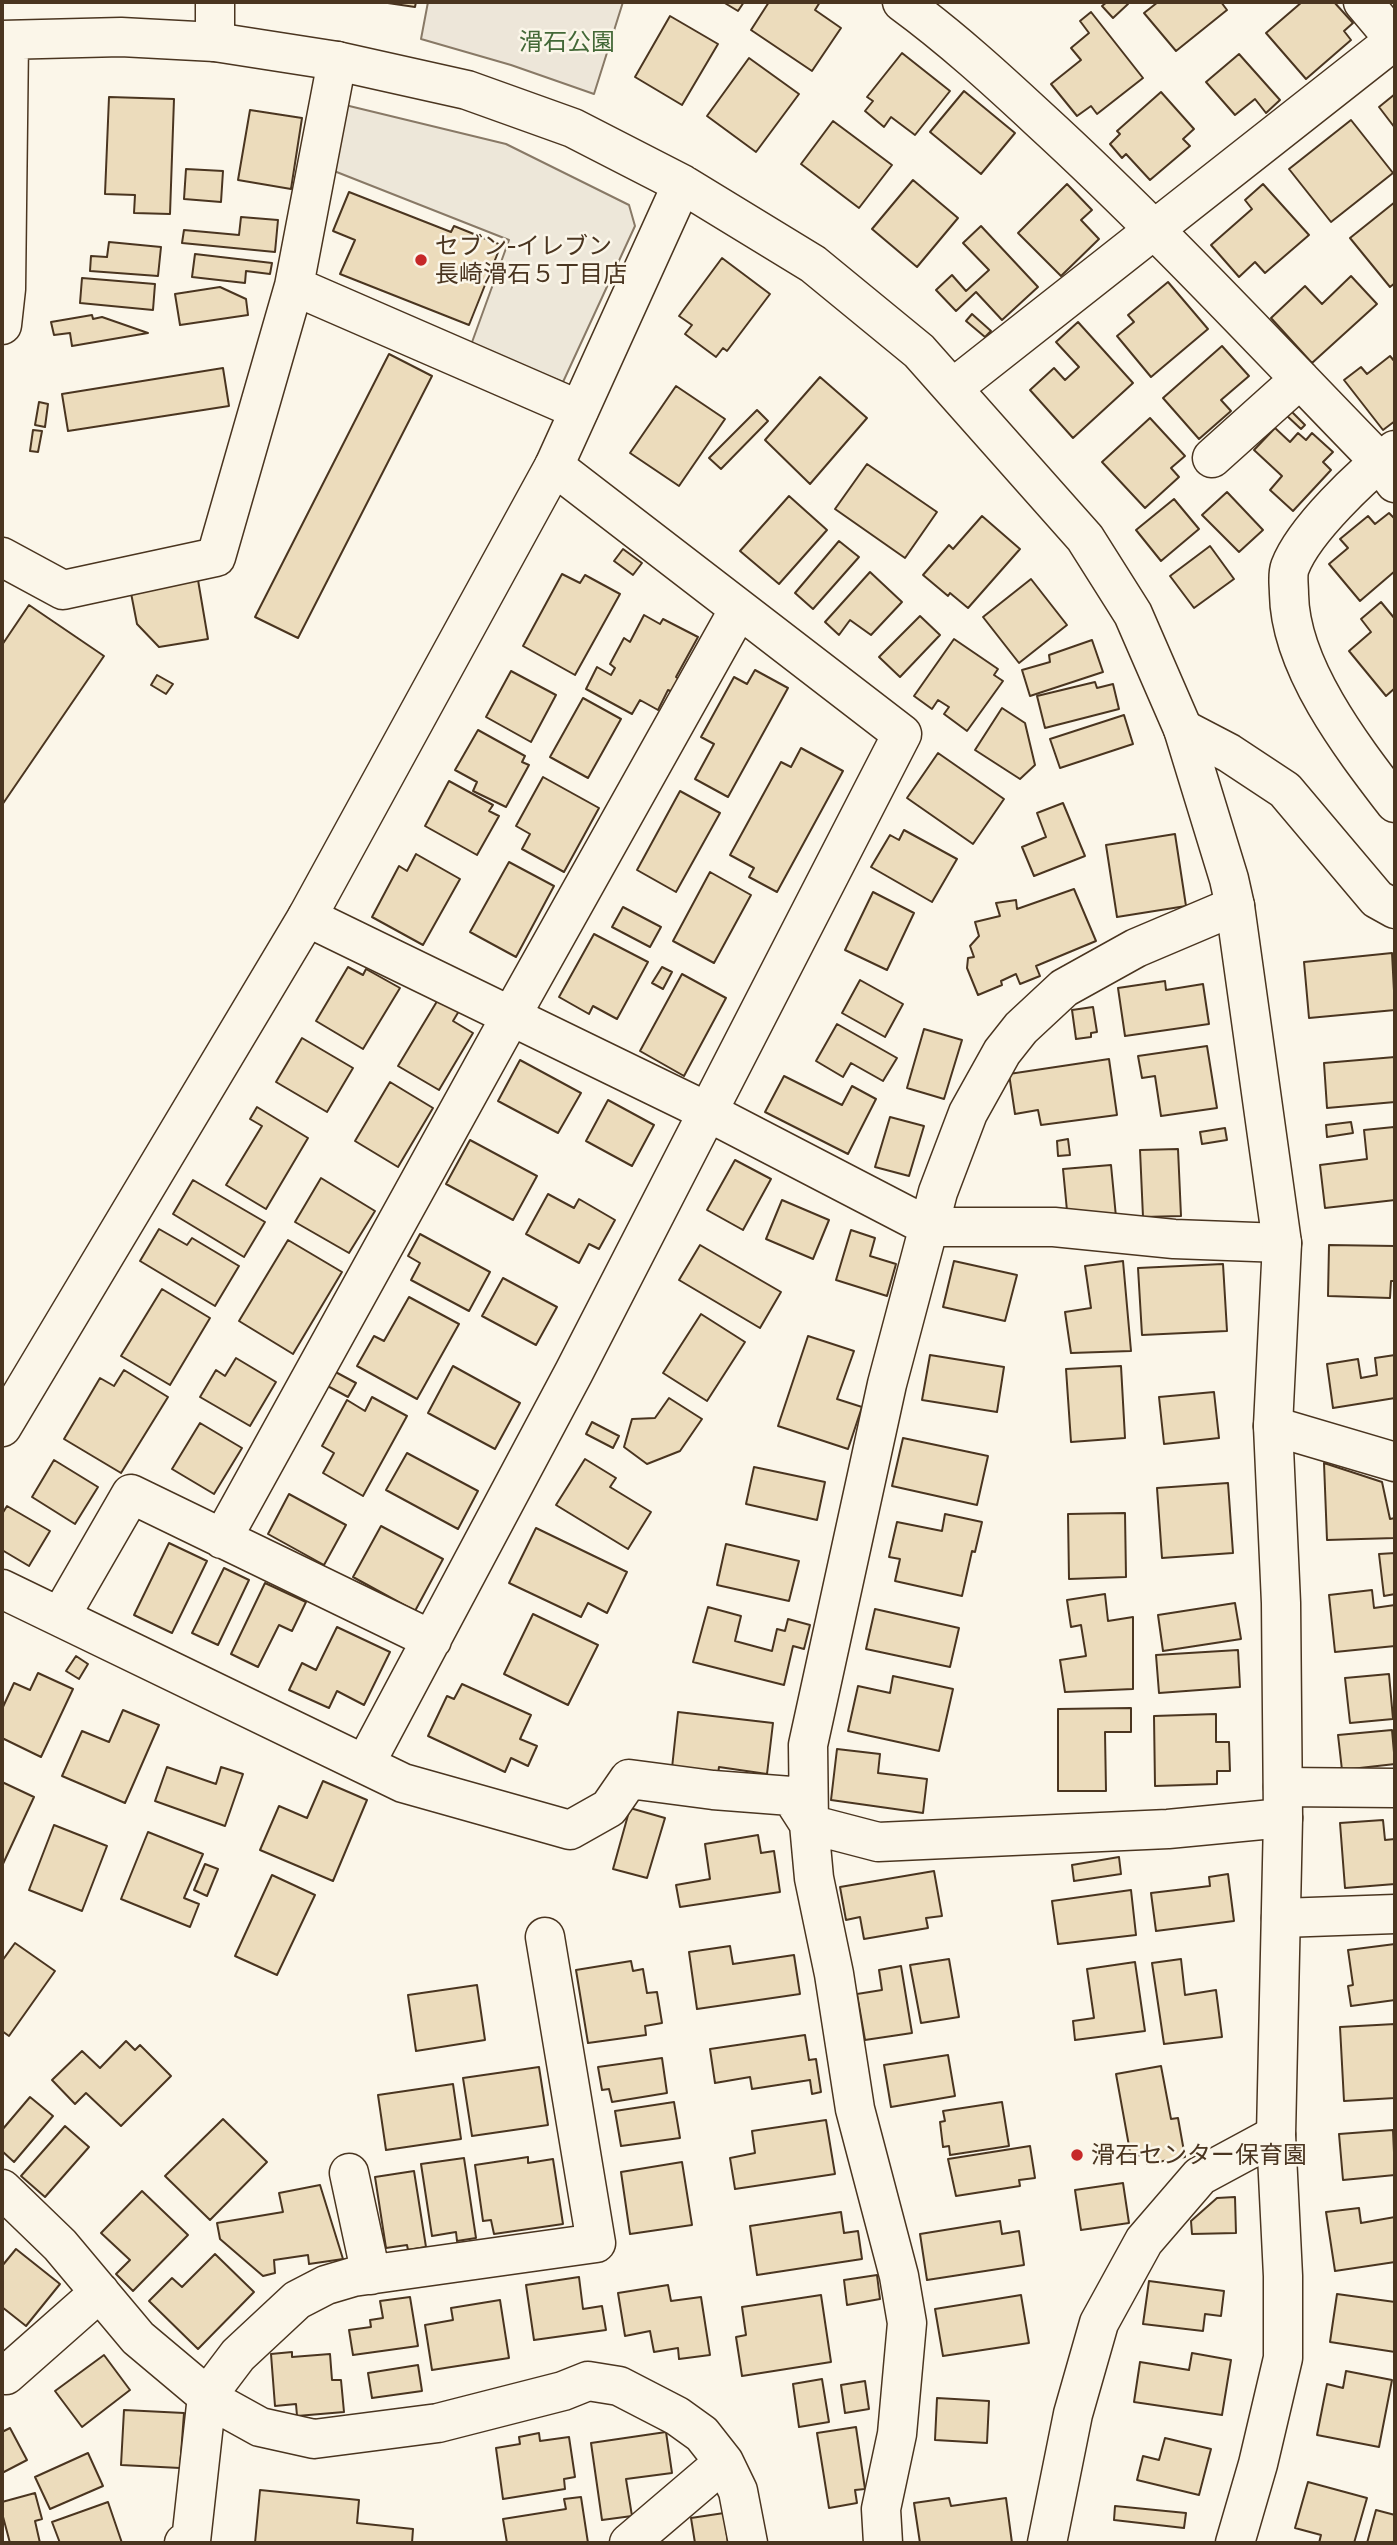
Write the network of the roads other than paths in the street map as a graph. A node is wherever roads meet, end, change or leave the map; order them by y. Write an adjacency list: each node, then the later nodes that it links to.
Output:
1 (215, 2): 6 (street)
2 (902, 2): 9 (street)
3 (1363, 2): 5 (street)
4 (6, 40): 6 (street); 11 (street)
5 (1395, 40): 9 (street)
6 (215, 42): 7 (street)
7 (337, 61): 8 (street); 10 (street)
8 (682, 184): 13 (street); 14 (street)
9 (1155, 229): 12 (street); 13 (street)
10 (294, 286): 14 (street); 18 (street)
11 (2, 325)
12 (1300, 379): 15 (street); 16 (street)
13 (953, 388): 20 (street)
14 (579, 410): 17 (street)
15 (1213, 458)
16 (1390, 465): 21 (street)
17 (554, 466): 19 (street); 24 (street)
18 (2, 556)
19 (739, 609): 25 (street); 26 (street)
20 (1183, 729): 22 (street); 23 (street)
21 (1395, 803)
22 (1235, 906): 27 (street); 28 (street)
23 (1395, 909)
24 (307, 917): 25 (street); 30 (street)
25 (511, 1016): 26 (street); 32 (street)
26 (706, 1111): 27 (street); 35 (street)
27 (929, 1227): 28 (street); 39 (street)
28 (1282, 1243): 29 (street)
29 (1273, 1426): 31 (street); 38 (street)
30 (2, 1427)
31 (1395, 1462)
32 (222, 1539): 34 (street); 35 (street)
33 (2, 1589): 34 (street)
34 (60, 1617): 36 (street)
35 (432, 1640): 36 (street)
36 (365, 1765): 39 (street)
37 (1395, 1788): 38 (street)
38 (1283, 1803): 39 (street); 41 (street)
39 (809, 1824): 54 (street)
40 (1395, 1914): 41 (street)
41 (1281, 1918): 43 (street)
42 (545, 1937): 46 (street)
43 (1276, 2135): 55 (street); 56 (street)
44 (349, 2174): 46 (street)
45 (2, 2189): 47 (street)
46 (371, 2275): 49 (street)
47 (100, 2292): 48 (street); 49 (street)
48 (6, 2375)
49 (207, 2396): 50 (street); 51 (street)
50 (724, 2462): 52 (street); 53 (street)
51 (189, 2543)
52 (629, 2543)
53 (748, 2543)
54 (883, 2543)
55 (1048, 2543)
56 (1235, 2543)

